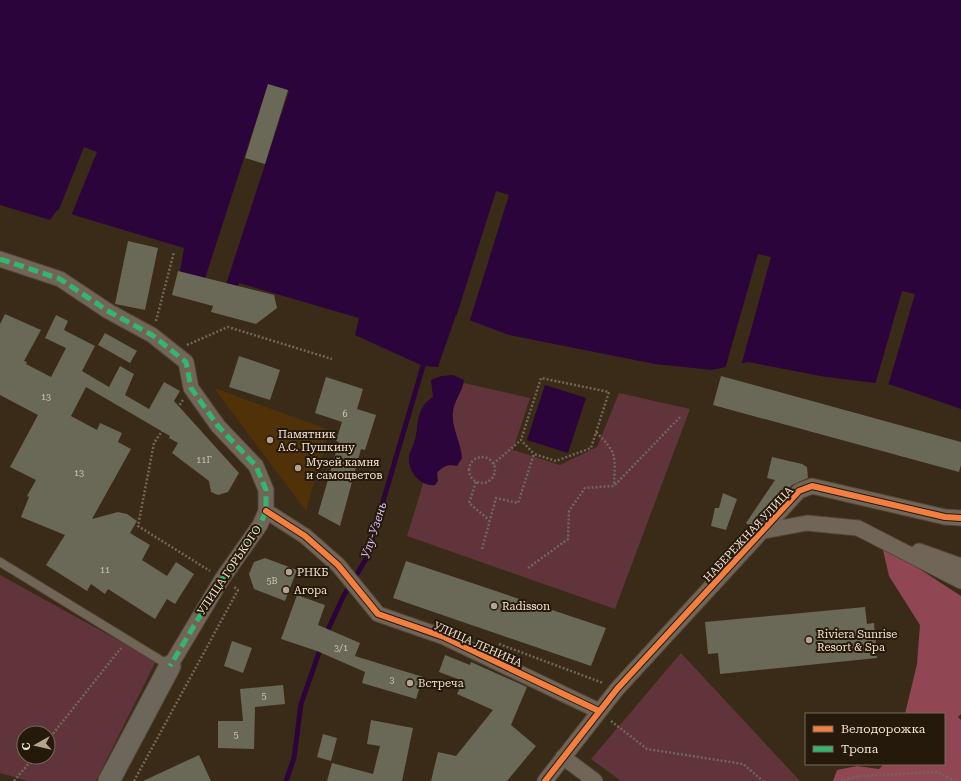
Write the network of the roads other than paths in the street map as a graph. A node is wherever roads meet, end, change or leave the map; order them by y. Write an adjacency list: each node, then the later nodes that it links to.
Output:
1 (0, 259): 2 (street, УЛИЦА ГОРЬКОГО)
2 (266, 511): 9 (street, УЛИЦА ГОРЬКОГО); 10 (street, УЛИЦА ЛЕНИНА)
3 (961, 518): 4 (street, НАБЕРЕЖНАЯ УЛИЦА)
4 (764, 531): 5 (street); 10 (street, НАБЕРЕЖНАЯ УЛИЦА)
5 (878, 540): 7 (street); 8 (street)
6 (0, 562): 9 (lane)
7 (961, 566)
8 (961, 581)
9 (170, 666): 12 (main road, УЛИЦА ГОРЬКОГО)
10 (598, 711): 11 (street, НАБЕРЕЖНАЯ УЛИЦА)
11 (564, 757): 13 (street, НАБЕРЕЖНАЯ УЛИЦА); 14 (street)
12 (109, 781)
13 (545, 781)
14 (595, 781)

